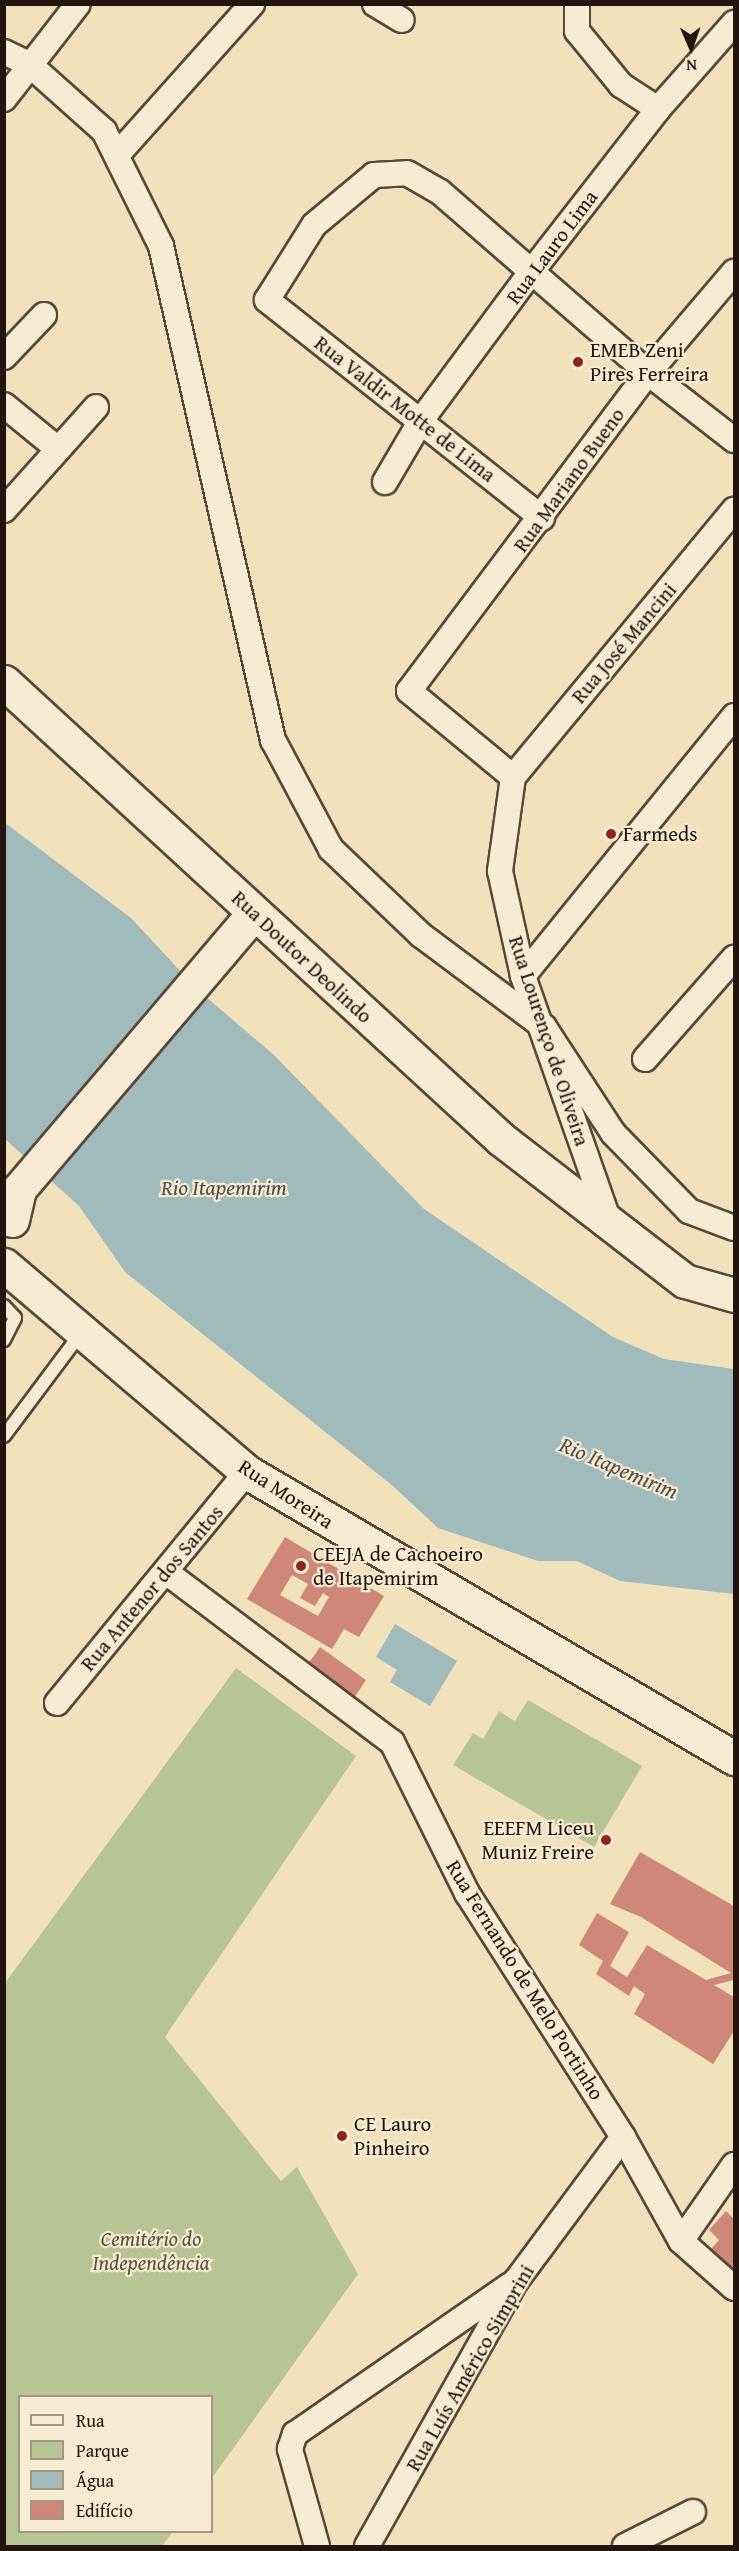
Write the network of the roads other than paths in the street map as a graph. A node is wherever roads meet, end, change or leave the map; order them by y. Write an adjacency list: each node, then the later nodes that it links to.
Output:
1 (78, 4): 8 (street)
2 (252, 4): 11 (street)
3 (375, 4): 5 (street)
4 (577, 4): 10 (street)
5 (402, 20)
6 (735, 23): 10 (street, Rua Lauro Lima)
7 (4, 52): 8 (street)
8 (29, 64): 9 (street); 11 (street)
9 (4, 99)
10 (658, 109): 12 (street, Rua Lauro Lima)
11 (117, 154): 32 (street)
12 (532, 272): 16 (street); 19 (street, Rua Lauro Lima); 19 (street, Rua Valdir Motte de Lima)
13 (735, 272): 16 (street, Rua Mariano Bueno)
14 (44, 315): 15 (street)
15 (4, 357)
16 (648, 373): 20 (street); 25 (street, Rua Mariano Bueno)
17 (4, 405): 21 (street)
18 (96, 407): 21 (street)
19 (422, 420): 22 (street, Rua Lauro Lima); 25 (street, Rua Valdir Motte de Lima)
20 (735, 440)
21 (58, 449): 23 (street)
22 (385, 482)
23 (4, 510)
24 (735, 510): 28 (street, Rua José Mancini)
25 (542, 518): 28 (street, Rua Mariano Bueno)
26 (4, 682): 29 (street, Rua Doutor Deolindo)
27 (735, 716): 31 (street)
28 (513, 777): 31 (street, Rua Lourenço de Oliveira)
29 (254, 913): 34 (street, Rua Doutor Deolindo); 36 (street)
30 (735, 958): 33 (street)
31 (524, 976): 32 (street, Rua Lourenço de Oliveira)
32 (544, 1027): 34 (street, Rua Lourenço de Oliveira); 35 (street)
33 (645, 1059)
34 (609, 1222): 37 (street, Rua Doutor Deolindo)
35 (735, 1228)
36 (11, 1232): 38 (street, Rua Moreira); 39 (lane)
37 (735, 1294)
38 (81, 1333): 40 (lane); 41 (street, Rua Moreira)
39 (4, 1340)
40 (4, 1436)
41 (247, 1472): 42 (street, Rua Antenor dos Santos); 44 (street, Rua Moreira)
42 (166, 1572): 43 (street, Rua Antenor dos Santos); 45 (street, Rua Fernando de Melo Portinho)
43 (57, 1703)
44 (735, 1758)
45 (623, 2137): 47 (street, Rua Fernando de Melo Portinho); 48 (street, Rua Luís Américo Simprini)
46 (735, 2164): 47 (street)
47 (681, 2241): 49 (street, Rua Fernando de Melo Portinho)
48 (516, 2281): 51 (street); 52 (street, Rua Luís Américo Simprini)
49 (735, 2288)
50 (693, 2512): 53 (street)
51 (317, 2547)
52 (367, 2547)
53 (625, 2547)

